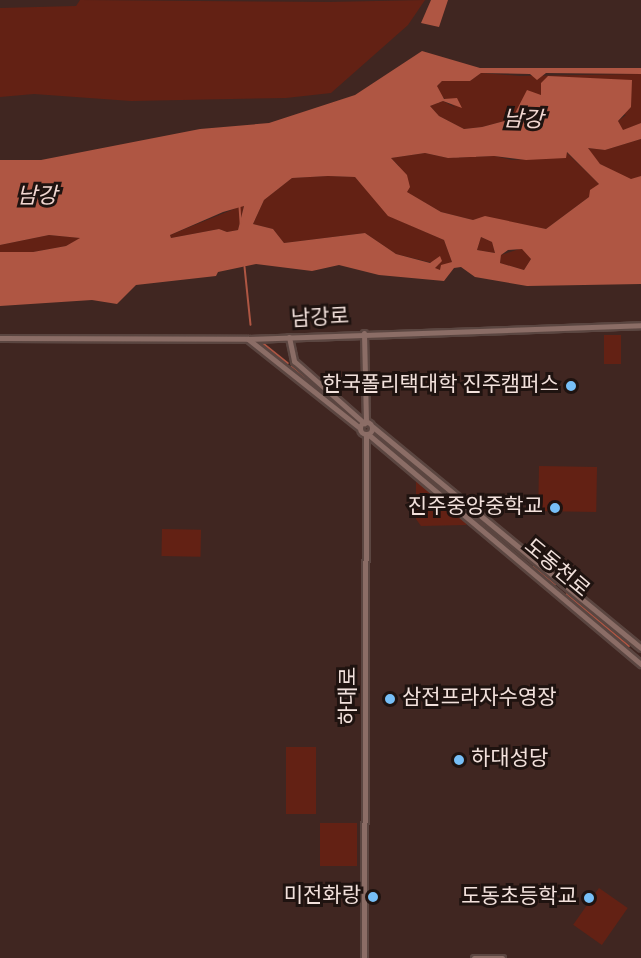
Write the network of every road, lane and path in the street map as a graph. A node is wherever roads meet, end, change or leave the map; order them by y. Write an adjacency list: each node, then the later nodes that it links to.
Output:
1 (641, 325): 2 (street, 남강로)
2 (364, 333): 3 (street, 남강로); 8 (street)
3 (289, 337): 5 (street, 남강로); 6 (street)
4 (0, 338): 5 (street, 남강로)
5 (248, 339): 7 (street)
6 (298, 364): 7 (street); 8 (street)
7 (291, 372): 8 (street)
8 (363, 424): 9 (street, 도동천로); 10 (street, 도동천로)
9 (373, 428): 10 (street); 11 (street, 도동천로)
10 (367, 435): 12 (street, 도동천로); 17 (street, 하대로)
11 (440, 482): 12 (street); 13 (street, 도동천로)
12 (435, 489): 14 (street, 도동천로)
13 (498, 531): 14 (street); 15 (street, 도동천로)
14 (494, 538): 16 (street, 도동천로)
15 (641, 648)
16 (640, 661)
17 (364, 958)
18 (474, 958): 19 (street)
19 (502, 958)

